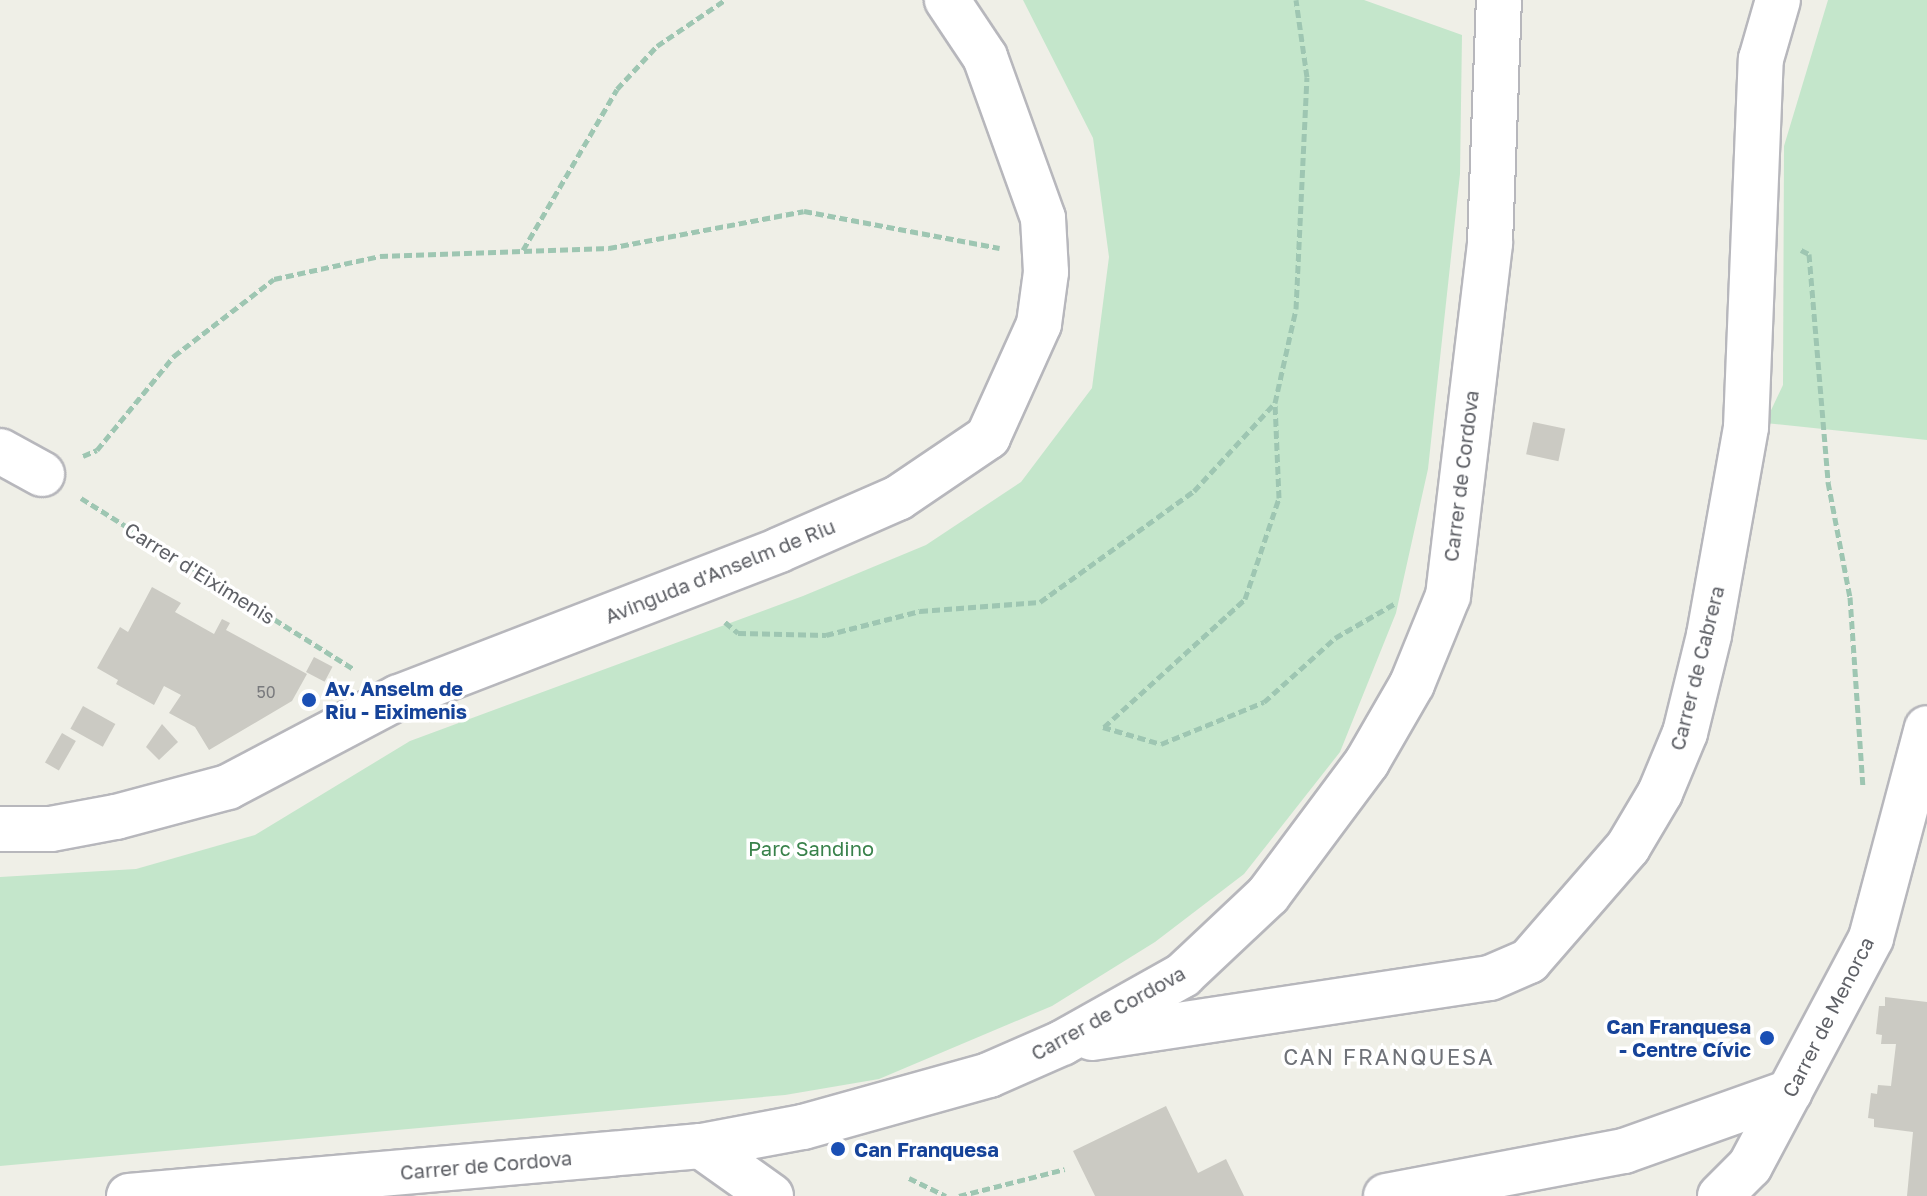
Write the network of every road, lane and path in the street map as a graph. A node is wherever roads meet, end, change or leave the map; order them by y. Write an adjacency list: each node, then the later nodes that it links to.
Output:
1 (725, 0): 6 (path)
2 (947, 0): 7 (street, Avinguda d'Anselm de Riu)
3 (1296, 0): 9 (path)
4 (1499, 0): 12 (street, Carrer de Cordova)
5 (1778, 0): 18 (street, Carrer de Cabrera)
6 (523, 251): 7 (path); 11 (path)
7 (1045, 256): 13 (street, Avinguda d'Anselm de Riu)
8 (1792, 262): 16 (path)
9 (1275, 403): 12 (path); 13 (path)
10 (0, 451): 11 (street)
11 (42, 474): 14 (path, Carrer d'Eiximenis)
12 (1450, 572): 18 (street, Carrer de Cordova)
13 (684, 587): 14 (street, Avinguda d'Anselm de Riu)
14 (399, 697): 17 (street, Avinguda d'Anselm de Riu)
15 (1927, 728): 16 (street, Carrer de Menorca)
16 (1897, 826): 19 (street, Carrer de Menorca)
17 (0, 829)
18 (1062, 1043): 20 (street, Carrer de Cordova)
19 (1790, 1092): 27 (street); 28 (street, Carrer de Menorca)
20 (701, 1146): 23 (street, Carrer de Cordova); 24 (street)
21 (1065, 1169): 26 (path)
22 (909, 1178): 25 (path)
23 (129, 1196)
24 (771, 1196)
25 (946, 1196)
26 (959, 1196)
27 (1386, 1196)
28 (1720, 1196)

